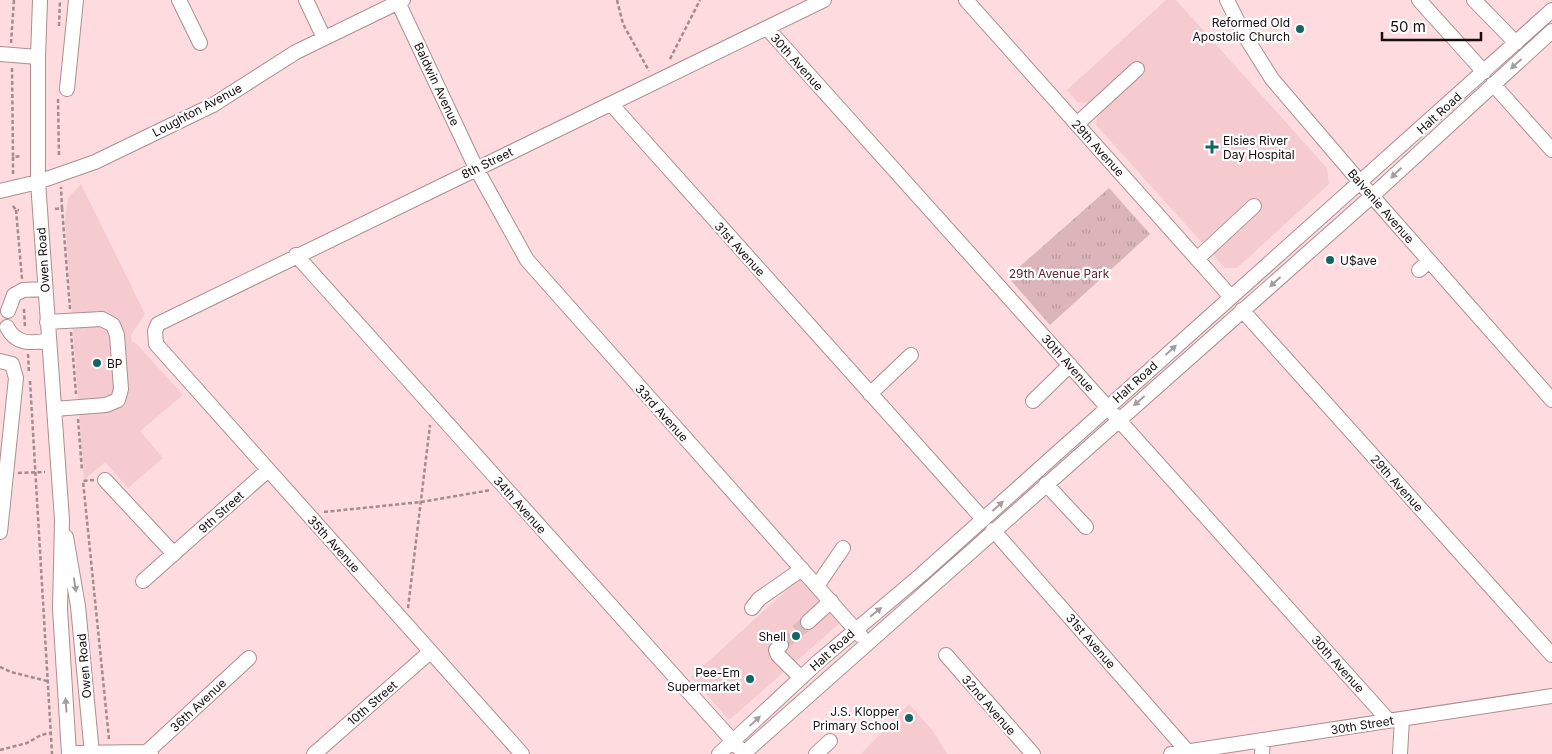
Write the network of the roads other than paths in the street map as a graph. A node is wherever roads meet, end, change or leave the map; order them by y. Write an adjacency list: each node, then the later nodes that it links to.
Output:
1 (40, 0): 18 (street, Owen Road)
2 (76, 0): 22 (street)
3 (179, 0): 15 (street)
4 (306, 0): 14 (street)
5 (824, 0): 12 (street, 8th Street)
6 (966, 0): 24 (street, 29th Avenue)
7 (1227, 0): 28 (street, Balvenie Avenue)
8 (1474, 0): 16 (street)
9 (400, 1): 14 (street, Loughton Avenue); 26 (street, Baldwin Avenue)
10 (1418, 5): 20 (street)
11 (1552, 10): 16 (street, Halt Road)
12 (767, 28): 23 (street, 8th Street); 44 (street, 30th Avenue)
13 (1552, 31): 21 (street, Halt Road, one-way to 21)
14 (324, 38): 27 (street, Loughton Avenue)
15 (200, 43)
16 (1516, 43): 20 (street, Halt Road)
17 (0, 54): 18 (street)
18 (38, 57): 27 (street, Owen Road)
19 (1137, 69): 24 (street)
20 (1484, 72): 28 (street, Halt Road)
21 (1493, 84): 25 (street); 30 (street, Halt Road, one-way to 30)
22 (67, 89)
23 (610, 104): 26 (street, 8th Street); 45 (street, 31st Avenue)
24 (1077, 124): 33 (street, 29th Avenue)
25 (1552, 150)
26 (476, 168): 32 (street, 8th Street); 62 (street, 33rd Avenue)
27 (38, 182): 29 (street, Loughton Avenue); 34 (street, Owen Road)
28 (1361, 183): 30 (street, Balvenie Avenue); 35 (street, Halt Road)
29 (0, 191)
30 (1372, 196): 36 (street, Halt Road, one-way to 36); 46 (street, Balvenie Avenue)
31 (1254, 206): 33 (street)
32 (296, 255): 40 (street, 8th Street); 79 (street, 34th Avenue)
33 (1197, 259): 35 (street, 29th Avenue)
34 (45, 289): 37 (street); 38 (street, Owen Road)
35 (1231, 297): 48 (street, Halt Road, one-way to 35)
36 (1242, 310): 50 (street, Halt Road, one-way to 50); 73 (street, 29th Avenue)
37 (8, 311)
38 (47, 322): 41 (street, Owen Road); 49 (street)
39 (7, 327): 41 (street)
40 (155, 331): 51 (street, 35th Avenue)
41 (48, 341): 49 (street, Owen Road)
42 (911, 355): 45 (street)
43 (6, 363): 54 (street)
44 (1070, 365): 47 (street); 48 (street, 30th Avenue)
45 (870, 394): 55 (street, 31st Avenue)
46 (1552, 400)
47 (1033, 401)
48 (1108, 407): 50 (street, 30th Avenue); 55 (street, Halt Road, one-way to 48)
49 (54, 409): 56 (street, Owen Road)
50 (1118, 419): 53 (street, Halt Road); 77 (street, 30th Avenue)
51 (268, 470): 61 (street, 9th Street); 71 (street, 35th Avenue)
52 (105, 480): 61 (street)
53 (1046, 484): 57 (street); 58 (street, Halt Road)
54 (1, 505): 59 (street)
55 (983, 519): 68 (street, Halt Road, one-way to 55)
56 (62, 520): 82 (street, Owen Road, one-way to 82); 84 (street, Owen Road, one-way to 56)
57 (1086, 527)
58 (993, 530): 69 (street, Halt Road); 81 (street, 31st Avenue)
59 (0, 532)
60 (843, 548): 64 (street)
61 (174, 554): 63 (street, 9th Street)
62 (802, 569): 64 (street, 33rd Avenue); 66 (street)
63 (143, 581)
64 (817, 586): 65 (street, 33rd Avenue)
65 (831, 601): 67 (street); 68 (street, 33rd Avenue)
66 (752, 608)
67 (808, 622)
68 (855, 629): 69 (street, 33rd Avenue); 75 (street, Halt Road)
69 (868, 644): 88 (street, Halt Road)
70 (781, 645): 75 (street)
71 (430, 652): 85 (street, 10th Street); 86 (street, 35th Avenue)
72 (946, 655): 90 (street, 32nd Avenue)
73 (1552, 655)
74 (249, 658): 83 (street, 36th Avenue)
75 (801, 678): 79 (street, Halt Road, one-way to 75)
76 (1552, 696): 77 (street, 30th Street)
77 (1396, 720): 80 (street, 30th Street); 92 (street)
78 (830, 741): 89 (street)
79 (733, 742): 87 (street, Halt Road); 88 (street, 34th Avenue)
80 (1263, 747): 81 (street, 30th Street)
81 (1188, 752): 91 (street, 30th Street)
82 (92, 753): 83 (street, 36th Avenue); 84 (street, 36th Avenue)
83 (149, 753)
84 (69, 754)
85 (314, 754)
86 (522, 754)
87 (719, 754)
88 (744, 754)
89 (816, 754)
90 (1033, 754)
91 (1172, 754)
92 (1400, 754)

